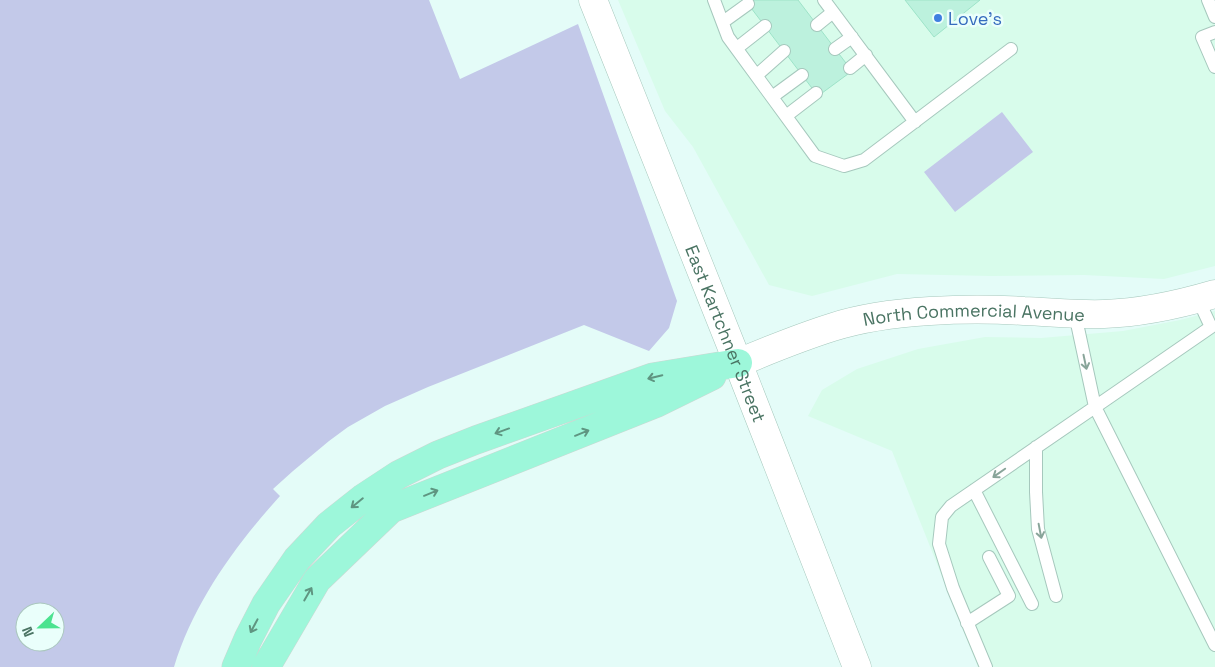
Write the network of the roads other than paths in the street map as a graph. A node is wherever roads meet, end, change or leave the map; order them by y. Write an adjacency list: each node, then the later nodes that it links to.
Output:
1 (593, 0): 29 (street, East Kartchner Street)
2 (714, 0): 8 (lane)
3 (824, 0): 6 (lane)
4 (1208, 0): 7 (lane)
5 (748, 4): 8 (lane)
6 (833, 12): 9 (lane); 12 (lane)
7 (1215, 17)
8 (723, 22): 13 (lane)
9 (817, 25)
10 (765, 26): 13 (lane)
11 (1215, 32): 18 (lane)
12 (852, 37): 14 (lane); 17 (lane)
13 (737, 48): 20 (lane)
14 (835, 49)
15 (1011, 50): 25 (lane)
16 (784, 51): 20 (lane)
17 (866, 55): 19 (lane); 25 (lane)
18 (1215, 67)
19 (850, 68)
20 (757, 75): 23 (lane)
21 (802, 75): 23 (lane)
22 (816, 93): 24 (lane)
23 (772, 97): 24 (lane)
24 (786, 116): 25 (lane)
25 (916, 122)
26 (1206, 296): 27 (street, North Commercial Avenue); 28 (lane)
27 (1075, 314): 29 (street, North Commercial Avenue); 30 (lane, one-way to 30)
28 (1213, 331): 30 (lane)
29 (738, 363): 38 (highway, one-way to 38); 39 (highway, one-way to 29); 40 (street, East Kartchner Street)
30 (1094, 407): 31 (lane); 37 (lane)
31 (1036, 447): 32 (lane, one-way to 32); 34 (lane, one-way to 34)
32 (974, 490): 35 (lane); 36 (lane)
33 (989, 557): 36 (lane)
34 (1056, 596)
35 (1032, 604)
36 (967, 623): 41 (lane)
37 (1215, 645)
38 (236, 667)
39 (266, 667)
40 (857, 667)
41 (986, 667)

